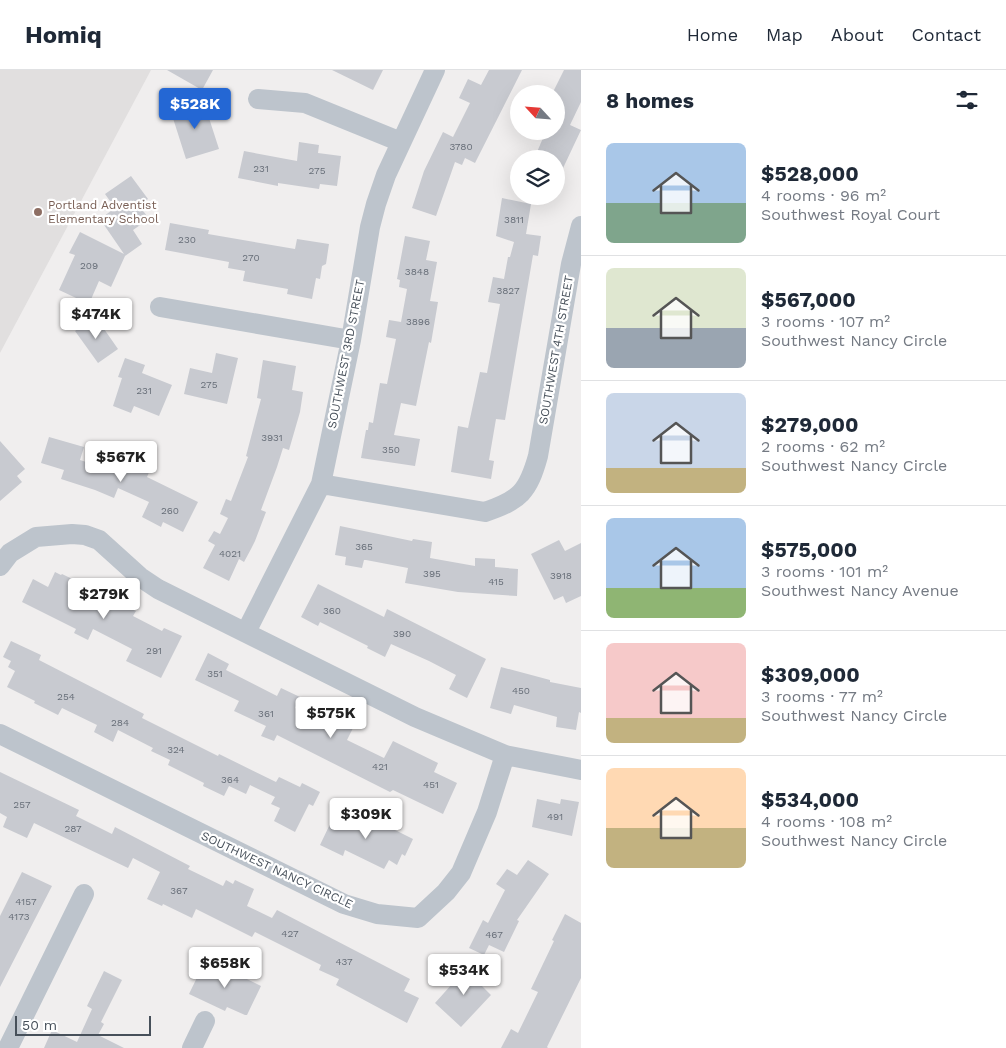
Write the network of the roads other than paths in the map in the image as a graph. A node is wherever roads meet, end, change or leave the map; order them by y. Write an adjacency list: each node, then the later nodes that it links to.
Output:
1 (436, 70): 3 (street, SOUTHWEST 3RD STREET)
2 (258, 99): 3 (street)
3 (401, 142): 6 (street, SOUTHWEST 3RD STREET)
4 (581, 226): 7 (street, SOUTHWEST 4TH STREET)
5 (160, 307): 6 (street)
6 (351, 340): 7 (street, SOUTHWEST 3RD STREET)
7 (320, 484): 9 (street, SOUTHWEST 3RD STREET)
8 (0, 566): 9 (street)
9 (246, 632): 11 (street)
10 (0, 734): 11 (street, SOUTHWEST NANCY CIRCLE)
11 (505, 755): 12 (street)
12 (581, 770)
13 (84, 894): 15 (street)
14 (205, 1021): 16 (street)
15 (8, 1048)
16 (192, 1048)

